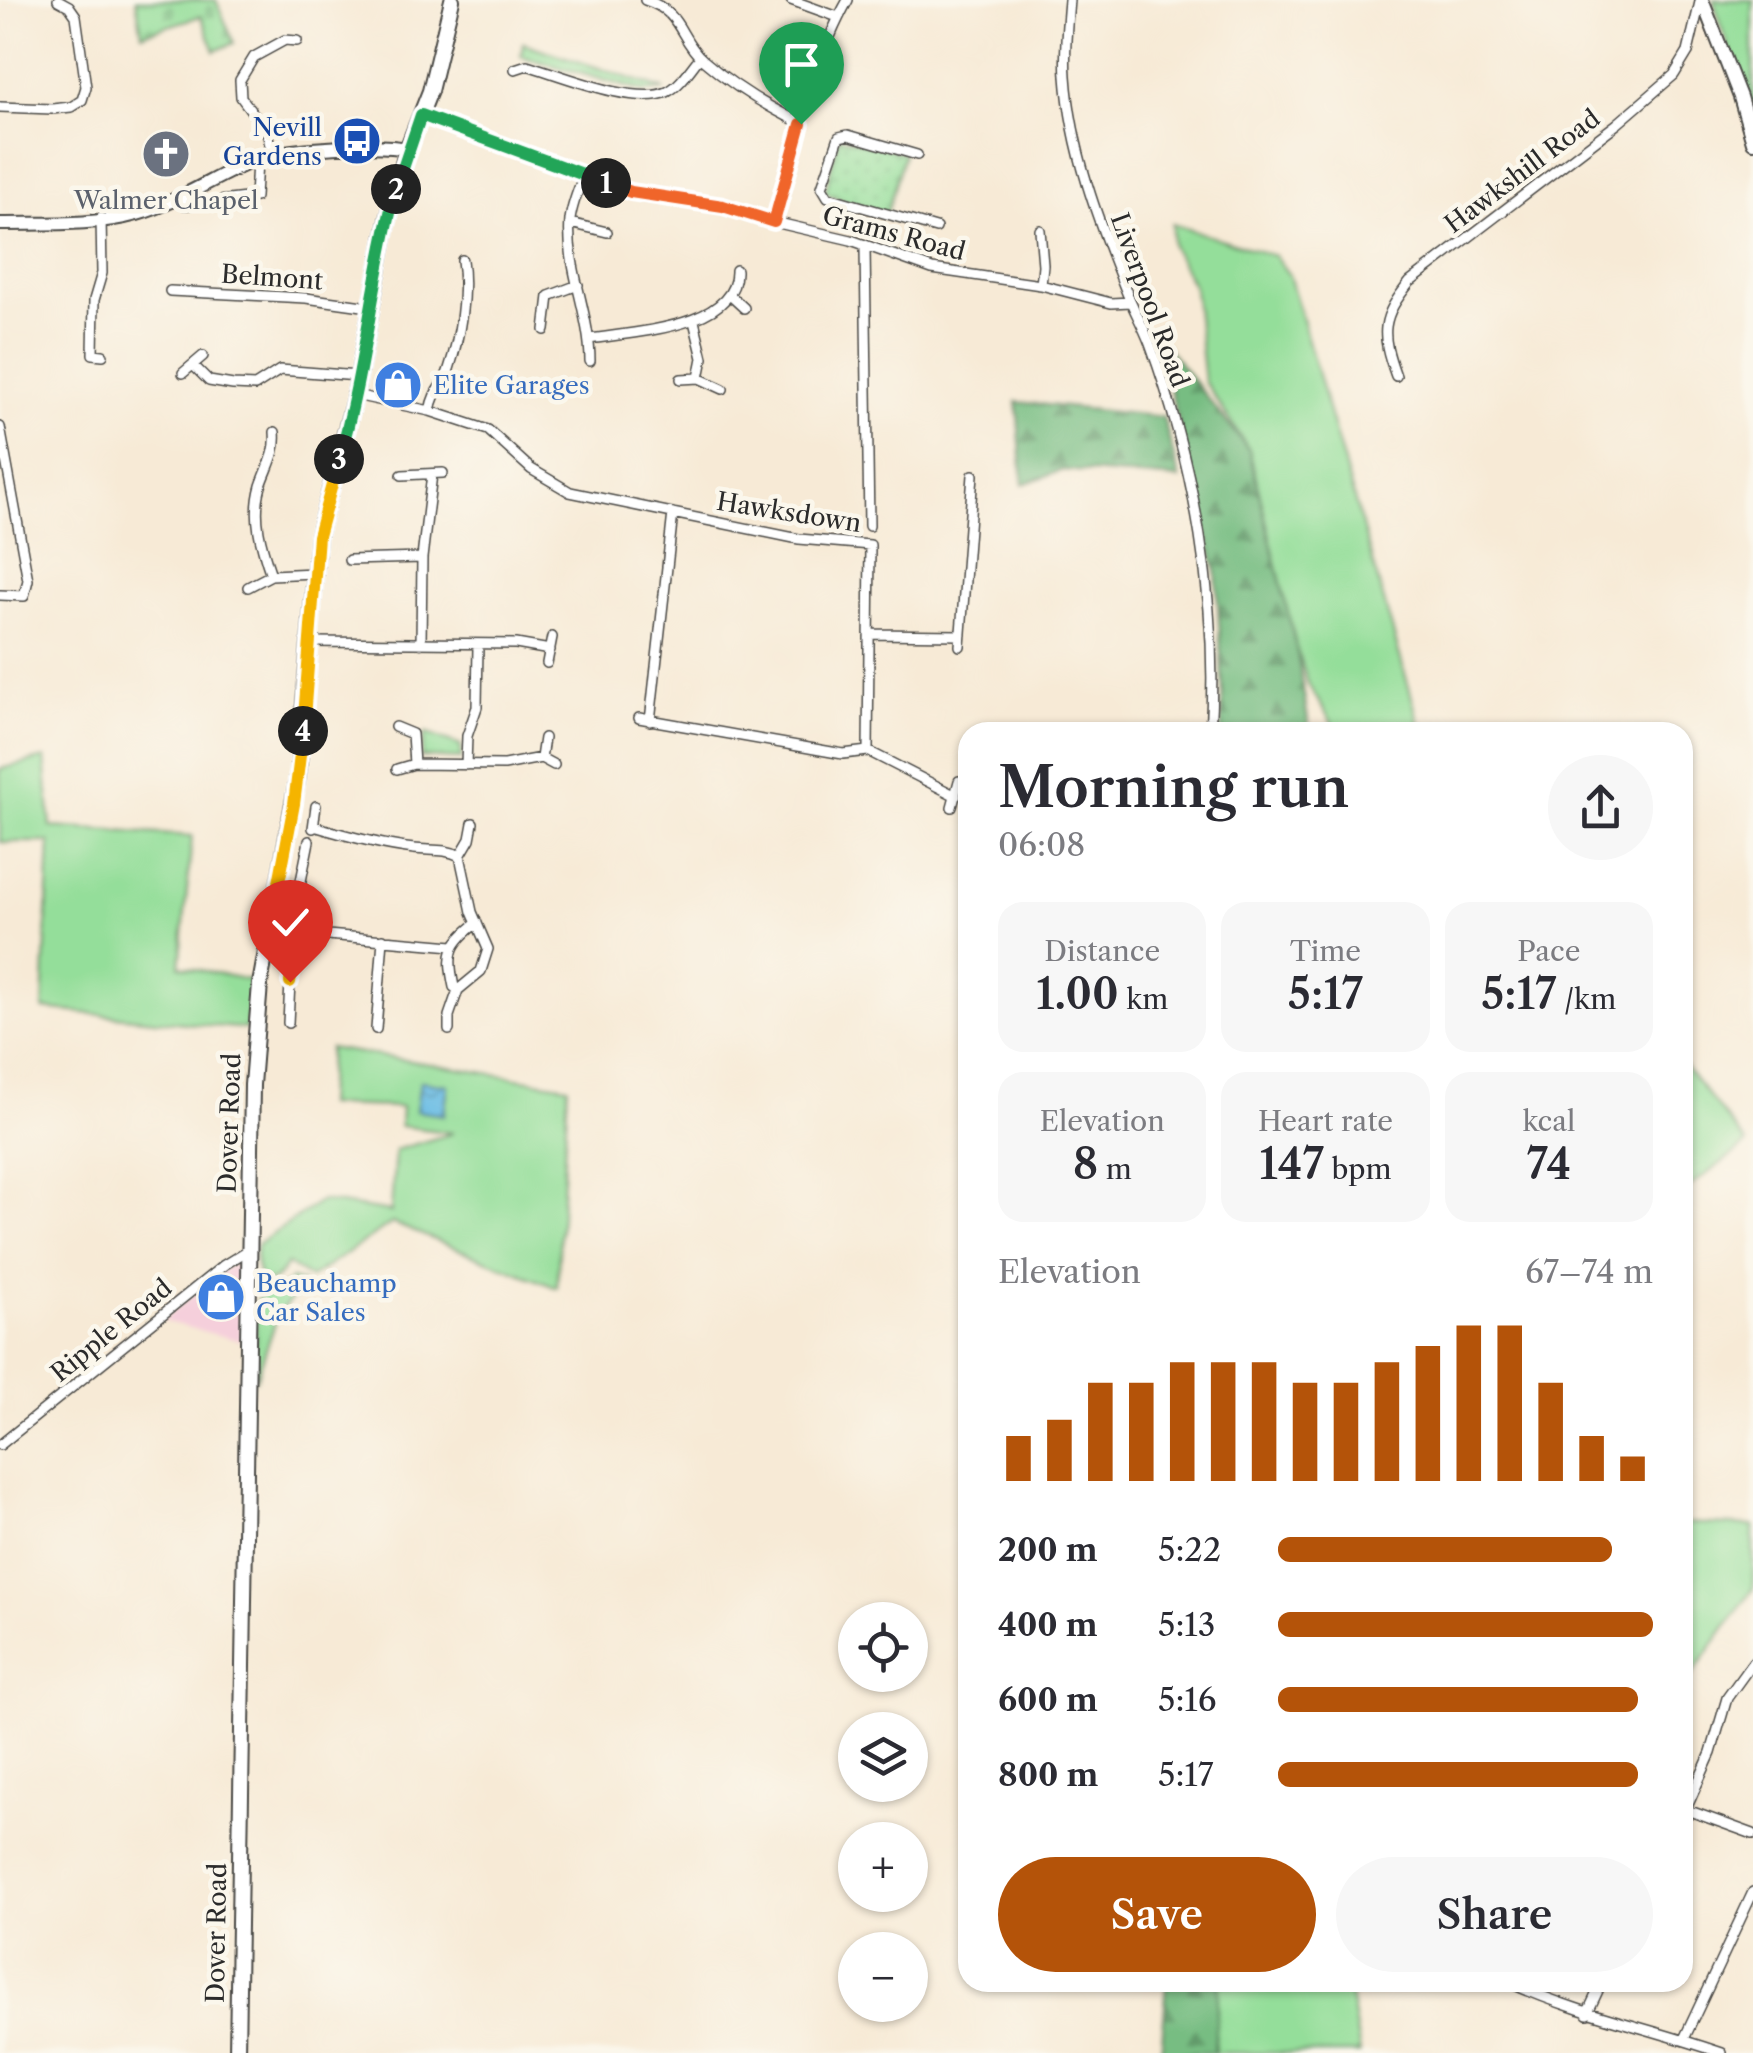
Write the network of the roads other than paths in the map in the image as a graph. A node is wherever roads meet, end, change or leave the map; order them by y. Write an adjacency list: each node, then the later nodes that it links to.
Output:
1 (58, 0): 12 (street)
2 (452, 0): 13 (main road, Dover Road)
3 (645, 0): 10 (street)
4 (792, 0): 8 (street)
5 (848, 0): 8 (street)
6 (1069, 0): 40 (street, Liverpool Road)
7 (1701, 0): 15 (street); 54 (street, Hawkshill Road)
8 (838, 17): 14 (street)
9 (297, 41): 17 (street)
10 (700, 57): 11 (street); 14 (street)
11 (515, 68)
12 (0, 107)
13 (421, 115): 16 (main road, Dover Road); 20 (street, Grams Road)
14 (801, 124): 23 (street)
15 (1753, 142)
16 (407, 149): 17 (street); 41 (main road, Dover Road)
17 (272, 154): 19 (street)
18 (916, 155): 26 (street)
19 (257, 161): 21 (street); 21 (street)
20 (584, 175): 23 (street, Grams Road); 24 (street)
21 (178, 198): 22 (street)
22 (101, 218): 25 (street); 46 (street)
23 (774, 222): 29 (street, Grams Road)
24 (570, 223): 28 (street); 34 (street)
25 (0, 224)
26 (936, 228)
27 (1040, 230): 30 (street)
28 (607, 232)
29 (865, 248): 35 (street, Grams Road); 65 (street)
30 (1043, 248): 31 (street); 35 (street)
31 (1030, 250)
32 (462, 260): 59 (street)
33 (736, 270): 39 (street)
34 (578, 285): 38 (street); 45 (street)
35 (1041, 285): 40 (street, Grams Road)
36 (539, 287): 38 (street)
37 (170, 290): 41 (street, Belmont)
38 (550, 296): 44 (street)
39 (731, 296): 42 (street); 43 (street)
40 (1130, 302): 83 (street, Liverpool Road)
41 (370, 306): 53 (main road, Dover Road)
42 (744, 308)
43 (694, 320): 45 (street); 55 (street)
44 (545, 330)
45 (590, 339): 49 (street)
46 (103, 355)
47 (203, 356): 50 (street)
48 (282, 357): 51 (street)
49 (590, 361)
50 (193, 365): 51 (street); 52 (street)
51 (280, 370): 53 (street)
52 (182, 373)
53 (358, 376): 58 (main road, Dover Road)
54 (1396, 376)
55 (698, 378): 56 (street); 57 (street)
56 (681, 380)
57 (723, 389)
58 (356, 395): 59 (street, Hawksdown); 69 (main road, Dover Road)
59 (430, 411): 64 (street, Hawksdown)
60 (0, 427): 73 (street)
61 (276, 432): 71 (street)
62 (402, 475): 66 (street)
63 (973, 475): 75 (street)
64 (674, 513): 74 (street, Hawksdown); 86 (street)
65 (869, 526)
66 (422, 558): 68 (street); 78 (street)
67 (349, 560): 68 (street)
68 (365, 561): 70 (street)
69 (314, 573): 71 (street); 77 (main road, Dover Road)
70 (366, 573)
71 (271, 575): 72 (street)
72 (248, 587)
73 (0, 595)
74 (870, 634): 75 (street); 86 (street, Hawksdown)
75 (961, 634): 80 (street)
76 (552, 637): 81 (street)
77 (310, 642): 78 (street); 100 (main road, Dover Road)
78 (421, 644): 79 (street)
79 (478, 646): 81 (street); 90 (street)
80 (960, 646)
81 (550, 650): 82 (street)
82 (547, 663)
83 (1211, 722)
84 (395, 727): 88 (street)
85 (544, 738): 87 (street)
86 (868, 751): 93 (street)
87 (541, 758): 89 (street); 90 (street)
88 (414, 764): 90 (street); 91 (street)
89 (554, 764)
90 (466, 765)
91 (397, 770)
92 (958, 786): 93 (street)
93 (956, 796): 95 (street)
94 (316, 806): 97 (street)
95 (952, 808)
96 (473, 822): 98 (street)
97 (311, 834): 98 (street); 101 (street)
98 (460, 856): 99 (street)
99 (477, 923): 103 (street); 104 (street)
100 (270, 930): 101 (street); 108 (main road, Dover Road)
101 (298, 932): 102 (street); 105 (street)
102 (382, 939): 103 (street); 106 (street)
103 (453, 946): 104 (street)
104 (458, 990): 107 (street)
105 (288, 1023)
106 (376, 1028)
107 (449, 1030)
108 (250, 1248): 109 (street, Ripple Road); 119 (main road, Dover Road)
109 (0, 1445)
110 (1753, 1662): 111 (street)
111 (1693, 1794)
112 (1693, 1817): 113 (street)
113 (1753, 1834)
114 (1753, 1892): 118 (street)
115 (1533, 1992): 117 (street)
116 (1597, 1992): 117 (street)
117 (1587, 2014): 118 (street)
118 (1684, 2039): 120 (street)
119 (237, 2053)
120 (1722, 2053)

